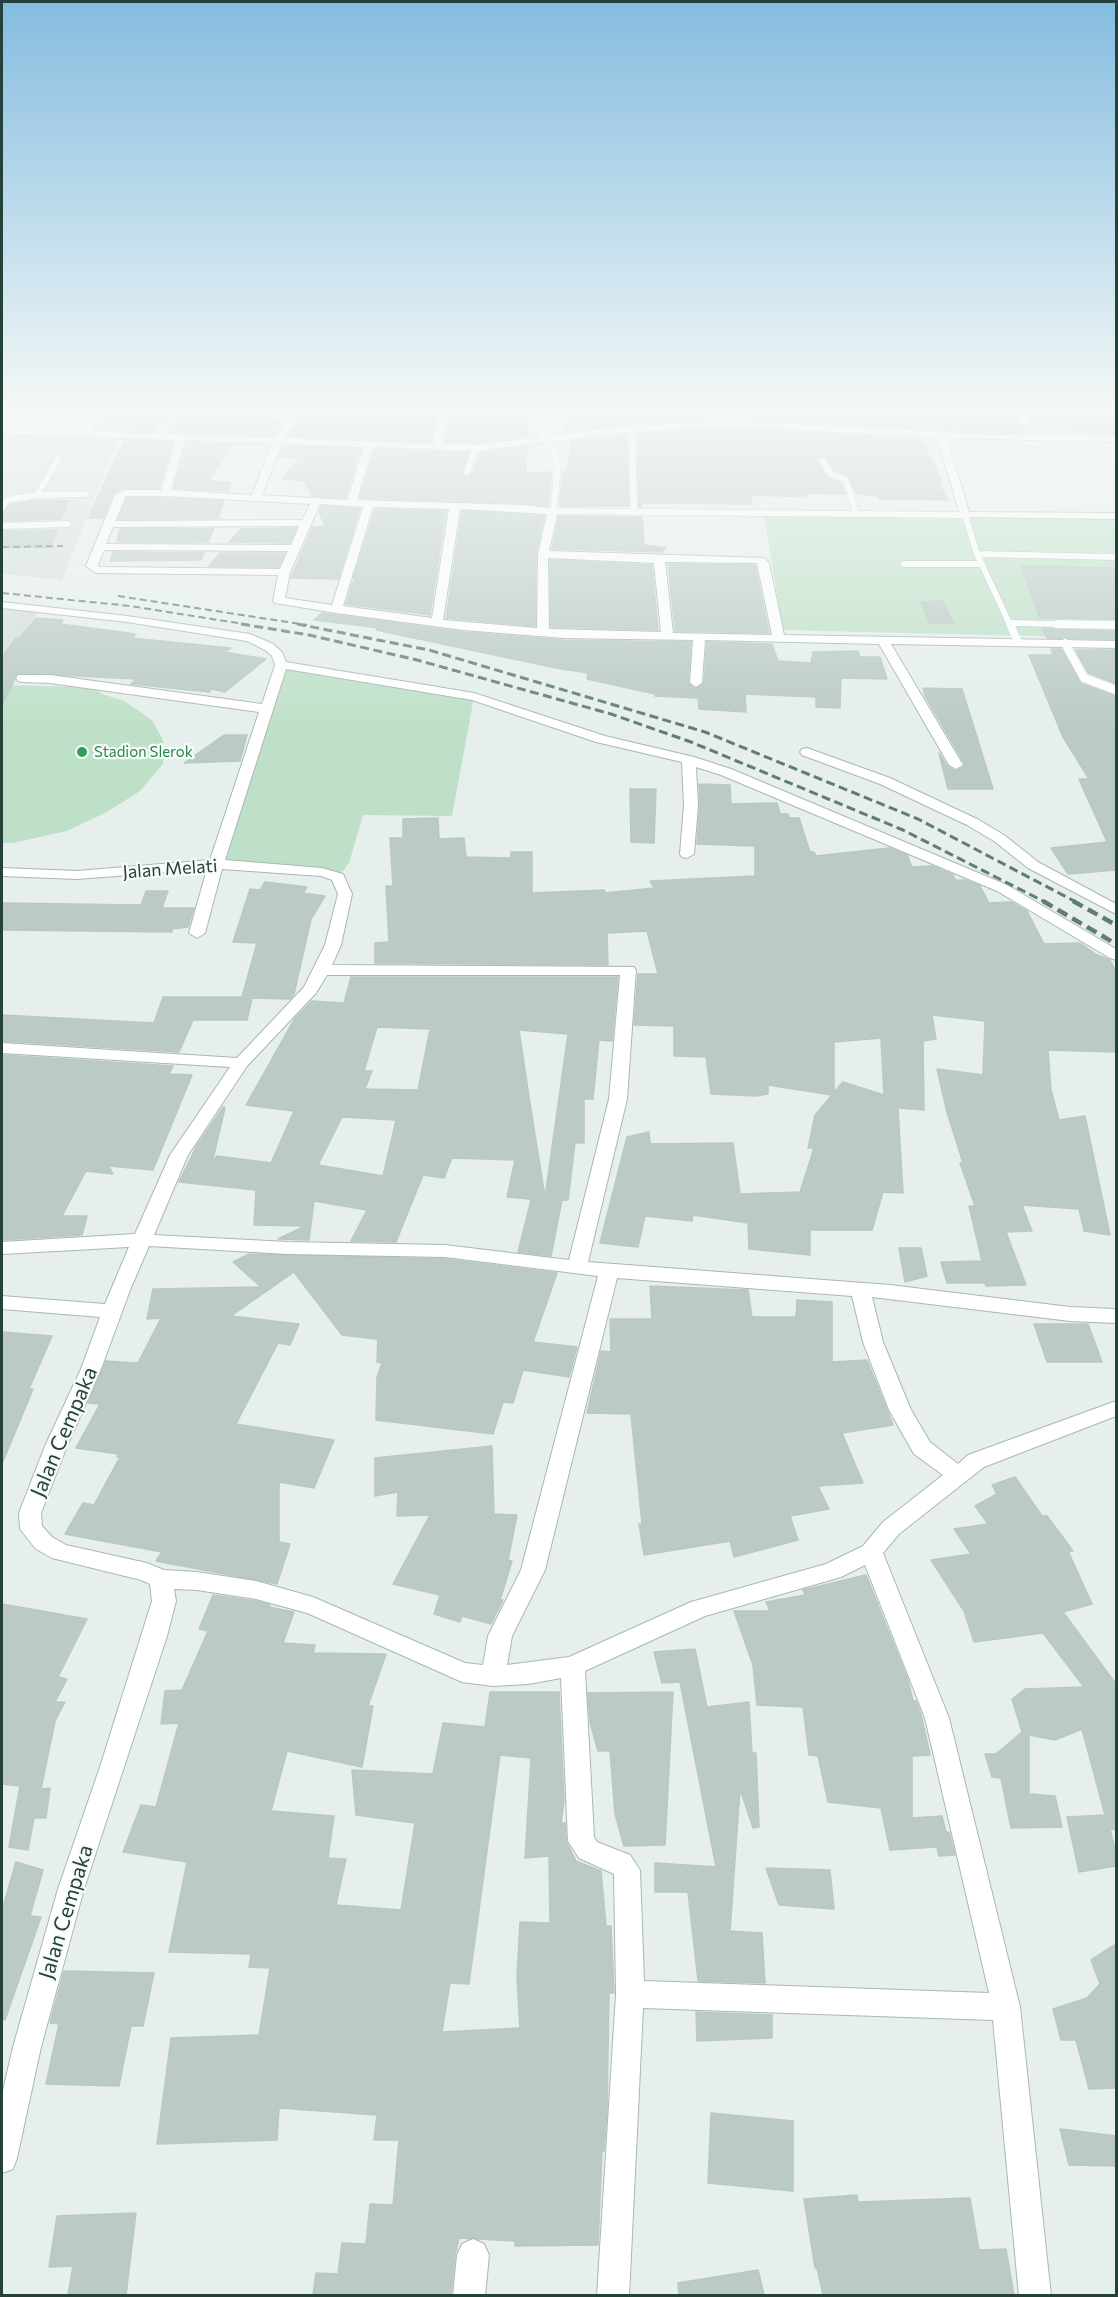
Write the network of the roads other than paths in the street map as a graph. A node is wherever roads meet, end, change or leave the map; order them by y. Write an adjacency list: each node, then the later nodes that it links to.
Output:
1 (111, 516): 8 (street)
2 (310, 516): 9 (street)
3 (365, 516): 21 (street)
4 (453, 516): 22 (street)
5 (552, 516): 13 (street)
6 (965, 516): 14 (lane)
7 (68, 524): 10 (lane)
8 (108, 524): 9 (street); 11 (street)
9 (307, 524): 12 (street)
10 (2, 526)
11 (99, 547): 12 (street); 19 (street)
12 (295, 548): 19 (street)
13 (543, 554): 16 (street); 25 (street)
14 (977, 554): 15 (lane); 18 (lane)
15 (1116, 557)
16 (655, 559): 26 (street); 28 (street)
17 (904, 564): 18 (lane)
18 (982, 564): 23 (lane)
19 (284, 572): 21 (street)
20 (2, 605): 33 (street)
21 (336, 609): 22 (street)
22 (436, 622): 25 (street)
23 (1010, 623): 24 (lane); 30 (lane)
24 (1116, 625)
25 (543, 631): 26 (street)
26 (667, 636): 27 (street)
27 (699, 636): 28 (street); 35 (street)
28 (778, 637): 29 (street)
29 (883, 640): 30 (street); 40 (street)
30 (1018, 642): 31 (street)
31 (1065, 643): 32 (street); 36 (lane)
32 (1116, 645)
33 (281, 665): 37 (street); 39 (street)
34 (22, 678): 37 (street)
35 (696, 683)
36 (1116, 690)
37 (267, 709): 42 (street)
38 (807, 752): 45 (street)
39 (689, 760): 41 (street); 47 (street)
40 (956, 765)
41 (687, 854)
42 (216, 864): 43 (street, Jalan Melati); 44 (street, Jalan Melati); 46 (street)
43 (2, 872)
44 (338, 877): 48 (street, Jalan Cempaka)
45 (1116, 910)
46 (197, 933)
47 (1116, 955)
48 (322, 970): 50 (street, Jalan Cempaka); 53 (street)
49 (2, 1048): 50 (street)
50 (241, 1063): 51 (street, Jalan Cempaka)
51 (140, 1244): 52 (street); 53 (street); 56 (street, Jalan Cempaka)
52 (2, 1248)
53 (577, 1268): 54 (street)
54 (609, 1271): 55 (street); 63 (street)
55 (860, 1290): 58 (street); 60 (street)
56 (117, 1301): 57 (street); 62 (street, Jalan Cempaka)
57 (2, 1303)
58 (1116, 1316)
59 (1116, 1408): 60 (street)
60 (955, 1473): 61 (street)
61 (871, 1552): 64 (street); 66 (street)
62 (161, 1579): 63 (street); 67 (street, Jalan Cempaka)
63 (496, 1657): 64 (street)
64 (573, 1666): 65 (street)
65 (630, 1994): 66 (street); 70 (street)
66 (1005, 2007): 71 (street)
67 (2, 2158)
68 (473, 2255): 69 (street)
69 (469, 2295)
70 (613, 2295)
71 (1035, 2295)

